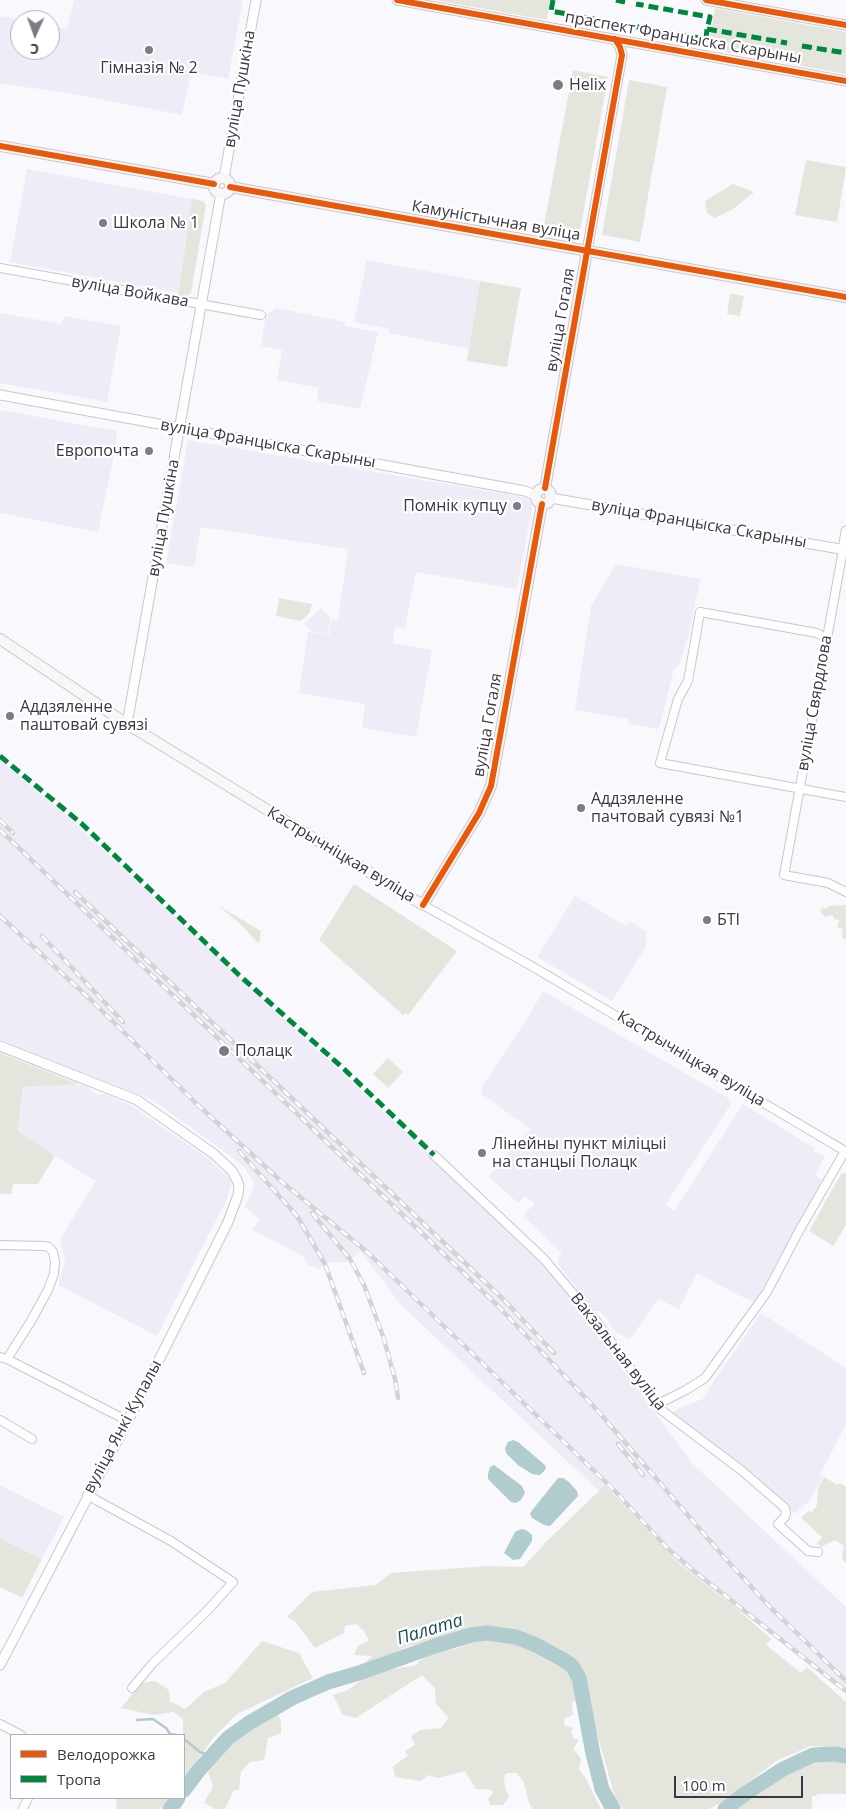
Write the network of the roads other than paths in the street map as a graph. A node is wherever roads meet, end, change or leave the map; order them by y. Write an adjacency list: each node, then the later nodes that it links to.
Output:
1 (256, 0): 10 (street, вуліца Пушкіна)
2 (396, 0): 5 (street, праспект Францыска Скарыны)
3 (706, 0): 4 (street)
4 (846, 25)
5 (616, 39): 6 (street, праспект Францыска Скарыны); 7 (street, вуліца Гогаля)
6 (634, 42): 7 (street); 8 (street, праспект Францыска Скарыны)
7 (622, 56): 14 (street, вуліца Гогаля)
8 (846, 81)
9 (0, 146): 11 (main road)
10 (224, 178): 11 (main road); 12 (main road)
11 (214, 184): 13 (main road)
12 (230, 187): 13 (main road); 14 (main road, Камуністычная вуліца)
13 (221, 194): 17 (street, вуліца Пушкіна)
14 (587, 251): 16 (main road, Камуністычная вуліца); 21 (main road, вуліца Гогаля)
15 (0, 268): 17 (street, вуліца Войкава)
16 (846, 296)
17 (202, 305): 18 (street, вуліца Войкава); 20 (street, вуліца Пушкіна)
18 (261, 315)
19 (0, 395): 20 (street, вуліца Францыска Скарыны)
20 (180, 428): 22 (street, вуліца Францыска Скарыны); 29 (street, вуліца Пушкіна)
21 (545, 488): 22 (main road); 23 (main road)
22 (535, 495): 24 (main road)
23 (551, 498): 24 (main road); 26 (street, вуліца Францыска Скарыны)
24 (542, 504): 33 (main road, вуліца Гогаля)
25 (846, 531): 26 (street, вуліца Свярдлова)
26 (844, 550): 28 (street, вуліца Свярдлова)
27 (0, 639): 29 (main road, Кастрычніцкая вуліца)
28 (827, 639): 30 (street, вуліца Свярдлова); 30 (street)
29 (127, 724): 33 (main road, Кастрычніцкая вуліца)
30 (800, 788): 31 (street); 32 (street, вуліца Свярдлова)
31 (846, 797)
32 (846, 892)
33 (423, 905): 35 (street, Кастрычніцкая вуліца)
34 (0, 1046): 41 (street, вуліца Янкі Купалы)
35 (845, 1151): 39 (street)
36 (434, 1155): 39 (street, Вакзальная вуліца)
37 (0, 1246): 38 (street)
38 (4, 1358): 41 (street)
39 (658, 1404): 44 (street, Вакзальная вуліца)
40 (0, 1420): 42 (street)
41 (126, 1420): 43 (street, вуліца Янкі Купалы)
42 (32, 1439)
43 (87, 1495): 45 (street, вуліца Янкі Купалы); 46 (street)
44 (818, 1552)
45 (0, 1665)
46 (132, 1688)
47 (0, 1724): 48 (street)
48 (19, 1734)

